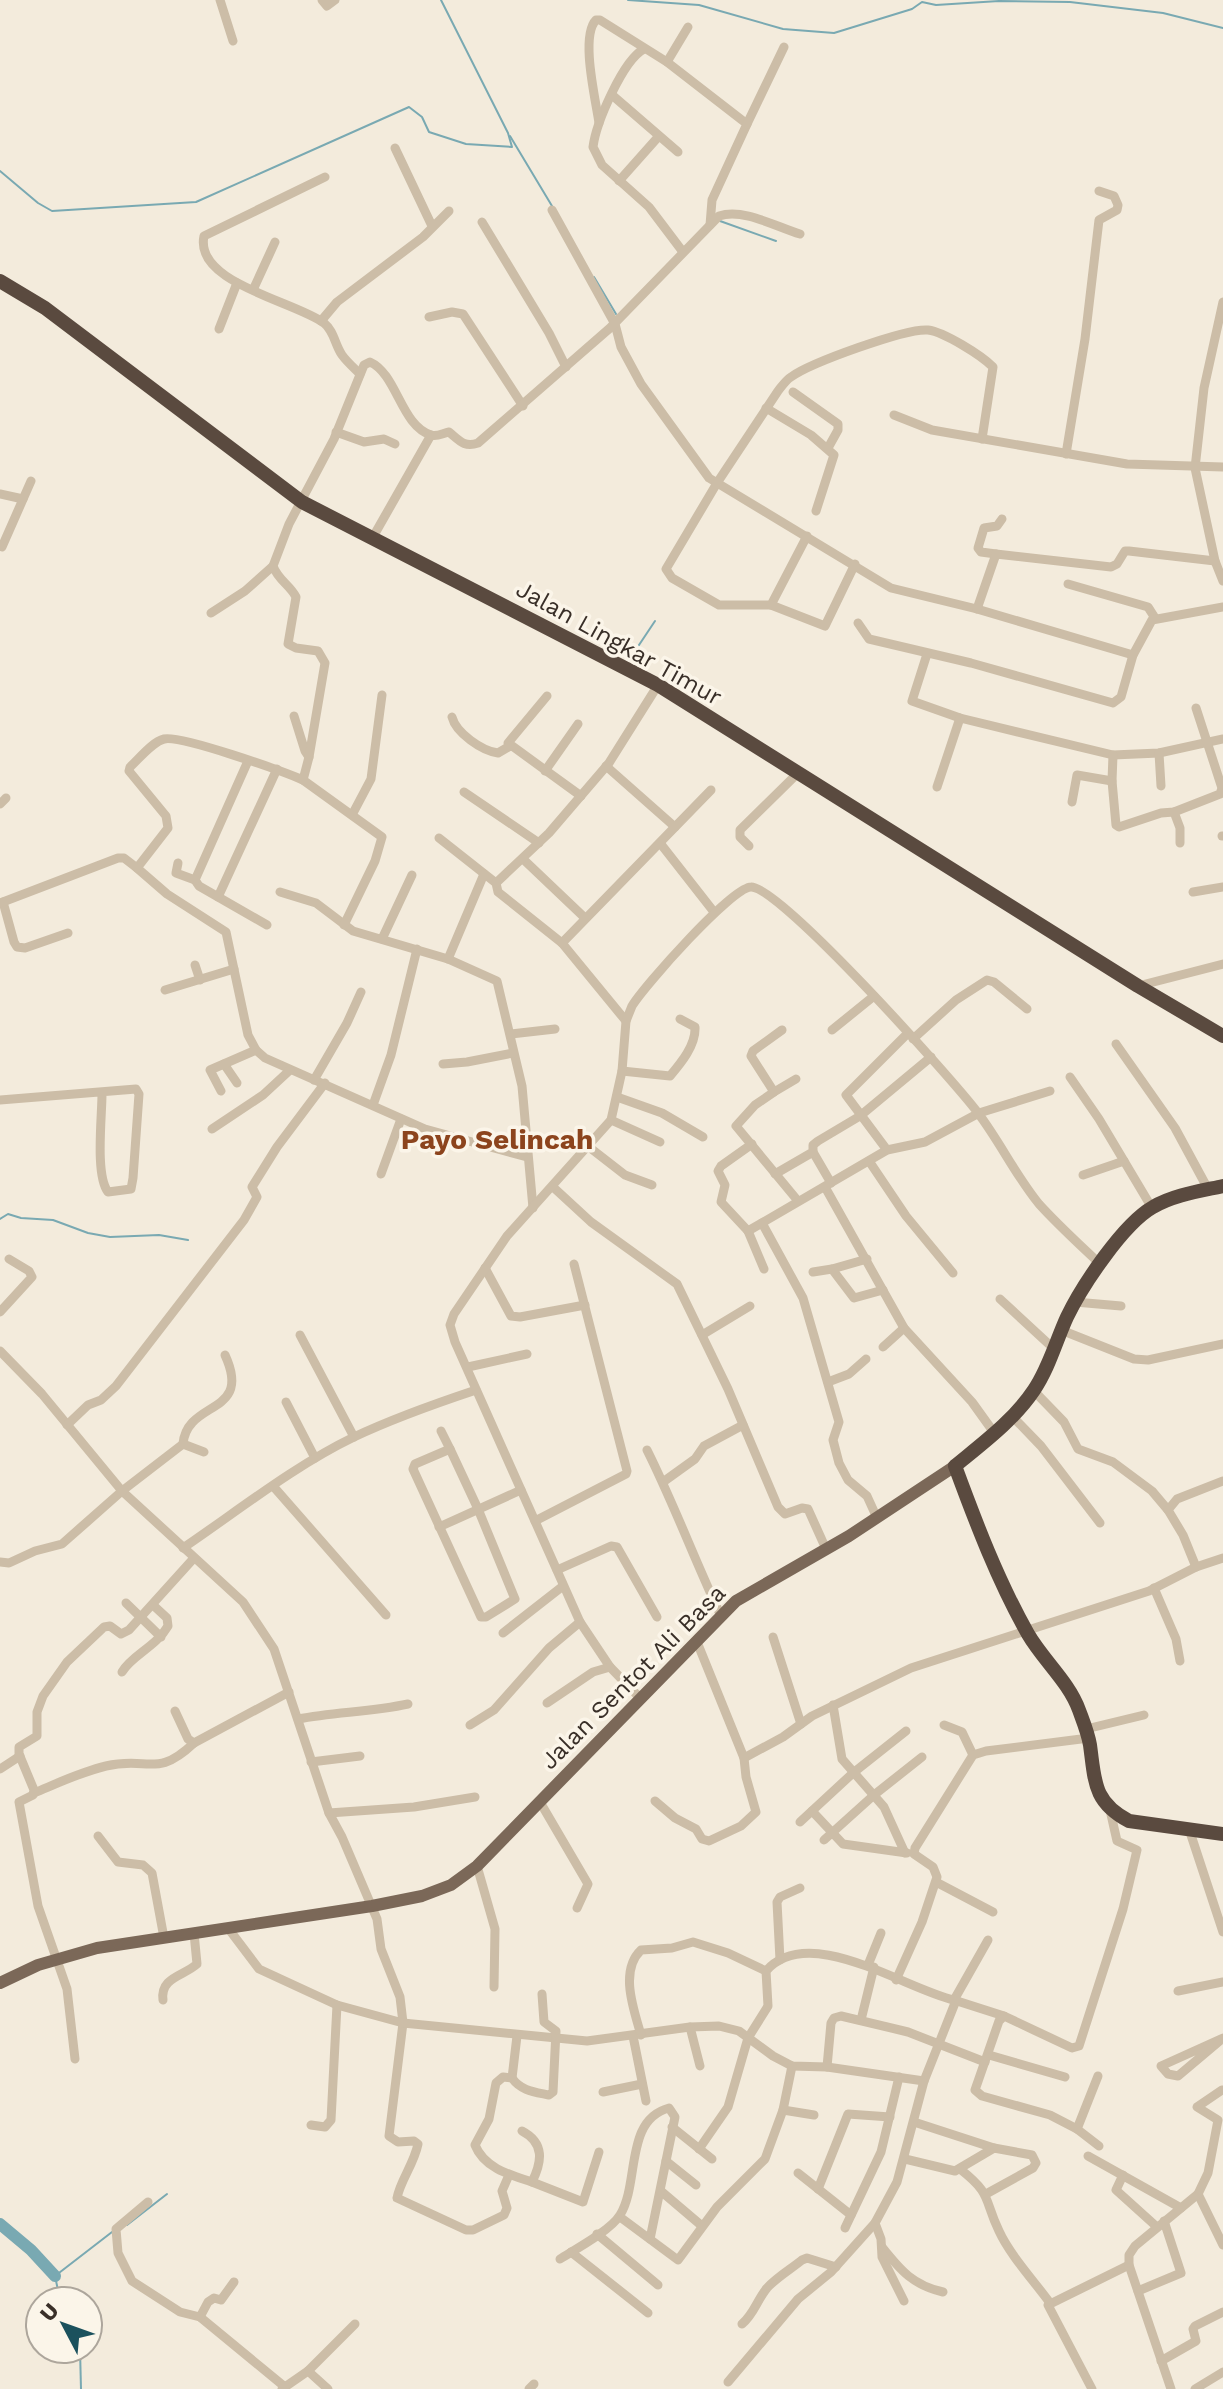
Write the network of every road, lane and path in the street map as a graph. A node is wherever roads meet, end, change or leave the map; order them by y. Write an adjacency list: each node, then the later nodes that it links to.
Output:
1 (220, 0): 5 (street)
2 (322, 0): 3 (street)
3 (335, 0)
4 (688, 27): 8 (street)
5 (233, 41)
6 (784, 47): 11 (street)
7 (644, 49): 8 (street); 9 (street); 10 (street)
8 (667, 62): 11 (street)
9 (612, 95): 10 (street); 12 (street)
10 (599, 123): 16 (street)
11 (747, 124): 21 (street)
12 (659, 136): 14 (street); 16 (street)
13 (395, 148): 22 (street)
14 (678, 152)
15 (325, 177): 27 (street)
16 (619, 181): 25 (street)
17 (1099, 191): 45 (street)
18 (552, 210): 32 (street)
19 (449, 211): 22 (street)
20 (482, 222): 34 (street)
21 (710, 225): 23 (street); 25 (street)
22 (432, 226): 31 (street)
23 (800, 234)
24 (275, 242): 28 (street)
25 (683, 252): 32 (street)
26 (0, 281): 52 (highway, Jalan Lingkar Timur)
27 (237, 283): 28 (street); 33 (street)
28 (253, 290): 31 (street)
29 (1223, 302): 47 (street)
30 (429, 317): 37 (street)
31 (321, 321): 35 (street)
32 (615, 324): 34 (street); 49 (street)
33 (219, 329)
34 (566, 367): 37 (street)
35 (360, 374): 40 (street); 41 (street)
36 (793, 392): 44 (street)
37 (523, 406): 41 (street)
38 (766, 408): 42 (street); 44 (street); 49 (street)
39 (894, 415): 42 (street)
40 (336, 432): 43 (street); 52 (street)
41 (431, 435): 56 (street)
42 (982, 439): 45 (street)
43 (395, 444)
44 (828, 448): 53 (street)
45 (1066, 454): 47 (street)
46 (1223, 467): 47 (street)
47 (1195, 468): 59 (street)
48 (31, 481): 51 (street)
49 (717, 483): 55 (street); 64 (street)
50 (0, 494): 51 (street)
51 (23, 499): 57 (street)
52 (302, 502): 56 (highway, Jalan Lingkar Timur); 61 (street)
53 (816, 511)
54 (1002, 519): 58 (street)
55 (807, 536): 60 (street); 64 (street)
56 (373, 537): 72 (highway, Jalan Lingkar Timur)
57 (2, 547)
58 (996, 554): 59 (street); 66 (street)
59 (1215, 561): 62 (street)
60 (855, 564): 64 (street); 66 (street)
61 (273, 566): 67 (street); 85 (street)
62 (1223, 581)
63 (1068, 584): 68 (street)
64 (771, 605)
65 (1223, 607): 68 (street)
66 (977, 609): 71 (street)
67 (211, 613)
68 (1155, 618): 71 (street)
69 (858, 623): 70 (street)
70 (927, 654): 71 (street); 78 (street)
71 (1133, 655)
72 (658, 685): 87 (street); 90 (highway, Jalan Lingkar Timur)
73 (382, 695): 100 (street)
74 (547, 696): 82 (street)
75 (1196, 708): 81 (street)
76 (294, 716): 85 (street)
77 (452, 717): 82 (street)
78 (960, 718): 84 (street); 94 (street)
79 (578, 724): 89 (street)
80 (1223, 739): 81 (street)
81 (1206, 743): 83 (street); 99 (street)
82 (510, 746): 89 (street)
83 (1159, 753): 84 (street); 93 (street)
84 (1113, 755): 92 (street)
85 (309, 757): 91 (street)
86 (248, 761): 88 (street); 109 (street); 112 (street)
87 (606, 766): 97 (street); 101 (street)
88 (277, 769): 91 (street); 117 (street)
89 (545, 771): 97 (street)
90 (799, 772): 106 (street); 132 (highway, Jalan Lingkar Timur)
91 (303, 780): 100 (street)
92 (1112, 781): 98 (street); 99 (street)
93 (1161, 786)
94 (937, 787)
95 (711, 790): 101 (street)
96 (464, 792): 103 (street)
97 (581, 796): 103 (street)
98 (1072, 802)
99 (1174, 812): 105 (street)
100 (352, 815): 122 (street)
101 (675, 827): 104 (street)
102 (439, 838): 110 (street)
103 (539, 843): 107 (street)
104 (660, 843): 119 (street); 120 (street)
105 (1180, 843)
106 (749, 846)
107 (523, 859): 113 (street); 120 (street)
108 (178, 863): 112 (street)
109 (137, 868): 118 (street); 130 (street)
110 (484, 874): 113 (street); 127 (street)
111 (412, 875): 124 (street)
112 (195, 880): 117 (street)
113 (496, 883): 125 (street)
114 (1223, 887): 116 (street)
115 (280, 892): 122 (street)
116 (1193, 892)
117 (218, 897): 121 (street)
118 (1, 903): 123 (street)
119 (714, 912): 135 (street); 138 (street)
120 (585, 918): 125 (street)
121 (267, 925)
122 (344, 925): 124 (street)
123 (68, 933)
124 (382, 939): 126 (street)
125 (562, 943): 138 (street)
126 (417, 949): 127 (street); 164 (street)
127 (448, 959): 142 (street)
128 (1223, 964): 132 (street)
129 (195, 965): 131 (street)
130 (234, 969): 131 (street); 146 (street)
131 (200, 980): 133 (street)
132 (1138, 986): 144 (highway, Jalan Lingkar Timur)
133 (165, 990)
134 (361, 992): 155 (street)
135 (874, 996): 141 (street); 143 (street)
136 (1027, 1009): 143 (street)
137 (680, 1019): 152 (street)
138 (626, 1021): 152 (street)
139 (555, 1029): 142 (street)
140 (782, 1030): 160 (street)
141 (832, 1030)
142 (511, 1034): 147 (street)
143 (910, 1036): 148 (street); 166 (street)
144 (1223, 1036)
145 (1116, 1044): 185 (street)
146 (256, 1050): 149 (street); 151 (street)
147 (513, 1053): 150 (street); 176 (street)
148 (931, 1057): 165 (street); 166 (street)
149 (224, 1064): 156 (street); 158 (street)
150 (443, 1064)
151 (290, 1070): 155 (street); 169 (street)
152 (622, 1071): 162 (street)
153 (1070, 1077): 178 (street)
154 (796, 1079): 160 (street)
155 (314, 1080): 157 (street)
156 (237, 1083)
157 (325, 1083): 164 (street); 224 (street)
158 (221, 1091)
159 (1050, 1091): 165 (street)
160 (774, 1092): 172 (street)
161 (102, 1094): 161 (street); 163 (street)
162 (617, 1097): 168 (street); 170 (street)
163 (0, 1100)
164 (373, 1105): 167 (street)
165 (979, 1113): 174 (street); 194 (street)
166 (860, 1116): 174 (street); 175 (street)
167 (401, 1119): 176 (street); 179 (street)
168 (611, 1120): 171 (street); 173 (street)
169 (212, 1129)
170 (703, 1137)
171 (660, 1142)
172 (752, 1144): 180 (street); 190 (street)
173 (589, 1147): 182 (street); 184 (street)
174 (887, 1150): 177 (street)
175 (813, 1152): 180 (street); 183 (street)
176 (527, 1157): 187 (street)
177 (869, 1161): 183 (street); 199 (street)
178 (1124, 1161): 181 (street); 188 (street)
179 (381, 1174)
180 (775, 1174): 186 (street)
181 (1083, 1175)
182 (652, 1185)
183 (828, 1185): 186 (street); 192 (street)
184 (553, 1187): 187 (street); 210 (street)
185 (1216, 1187): 188 (highway, Jalan Sentot Ali Basa)
186 (798, 1201): 189 (street)
187 (533, 1208): 195 (street)
188 (1152, 1208): 194 (highway, Jalan Sentot Ali Basa)
189 (762, 1223): 190 (street); 219 (street)
190 (748, 1231): 196 (street)
191 (9, 1259): 206 (street)
192 (867, 1259): 197 (street); 200 (street)
193 (574, 1264): 203 (street)
194 (1100, 1264): 202 (highway, Jalan Sentot Ali Basa)
195 (485, 1268): 203 (street); 218 (street)
196 (764, 1269)
197 (832, 1269): 198 (street); 200 (street)
198 (813, 1272)
199 (953, 1273)
200 (883, 1290): 207 (street)
201 (1000, 1299): 213 (street)
202 (1075, 1302): 205 (street); 208 (highway, Jalan Sentot Ali Basa)
203 (585, 1305): 243 (street)
204 (750, 1306): 210 (street)
205 (1121, 1306)
206 (0, 1312)
207 (904, 1328): 212 (street); 227 (street)
208 (1061, 1330): 211 (street); 213 (highway, Jalan Sentot Ali Basa)
209 (300, 1335): 228 (street)
210 (702, 1335): 225 (street)
211 (1223, 1344)
212 (883, 1347)
213 (1053, 1348): 221 (highway, Jalan Sentot Ali Basa)
214 (1, 1352): 224 (street)
215 (527, 1354): 218 (street)
216 (225, 1355): 229 (street)
217 (866, 1359): 219 (street)
218 (468, 1367): 220 (street)
219 (828, 1382): 242 (street)
220 (476, 1390): 228 (street); 238 (street)
221 (1034, 1391): 223 (highway, Jalan Sentot Ali Basa); 241 (street)
222 (286, 1402): 233 (street)
223 (1012, 1416): 227 (highway, Jalan Sentot Ali Basa); 244 (street)
224 (67, 1425): 239 (street)
225 (743, 1425): 236 (street); 247 (street)
226 (441, 1431): 230 (street)
227 (995, 1434): 234 (highway, Jalan Sentot Ali Basa)
228 (354, 1437): 233 (street)
229 (183, 1444): 232 (street); 239 (street)
230 (450, 1449): 240 (street); 245 (street)
231 (647, 1450): 236 (street)
232 (204, 1452)
233 (315, 1458): 237 (street)
234 (955, 1466): 242 (main road, Jalan Sentot Ali Basa); 262 (highway)
235 (1223, 1481): 241 (street)
236 (663, 1482): 258 (street)
237 (273, 1486): 246 (street); 257 (street)
238 (521, 1490): 240 (street); 243 (street)
239 (122, 1491): 246 (street); 250 (street)
240 (478, 1509): 245 (street); 245 (street)
241 (1168, 1510): 251 (street)
242 (877, 1518): 247 (main road, Jalan Sentot Ali Basa)
243 (535, 1521): 252 (street)
244 (1100, 1523)
245 (439, 1527)
246 (183, 1548): 248 (street)
247 (826, 1549): 258 (main road, Jalan Sentot Ali Basa)
248 (194, 1558): 256 (street); 270 (street)
249 (1223, 1558): 251 (street)
250 (0, 1562)
251 (1196, 1567): 254 (street)
252 (557, 1570): 253 (street); 259 (street)
253 (563, 1586): 261 (street); 263 (street)
254 (1154, 1588): 262 (street); 267 (street)
255 (126, 1603): 260 (street)
256 (153, 1605): 260 (street); 264 (street)
257 (386, 1615)
258 (721, 1616): 266 (main road, Jalan Sentot Ali Basa)
259 (657, 1617)
260 (142, 1618): 264 (street); 285 (street)
261 (580, 1622): 268 (street); 279 (street)
262 (1026, 1631): 274 (street); 282 (highway)
263 (503, 1633)
264 (161, 1637): 269 (street)
265 (773, 1637): 278 (street)
266 (697, 1642): 271 (main road, Jalan Sentot Ali Basa); 288 (street)
267 (1180, 1661)
268 (610, 1667): 271 (street); 272 (street)
269 (122, 1672)
270 (289, 1692): 277 (street); 283 (street)
271 (641, 1699): 296 (main road, Jalan Sentot Ali Basa)
272 (547, 1703)
273 (408, 1704): 277 (street)
274 (833, 1705): 278 (street); 291 (street)
275 (175, 1711): 283 (street)
276 (1144, 1715): 282 (street)
277 (298, 1719): 289 (street)
278 (801, 1724): 288 (street)
279 (470, 1725)
280 (944, 1725): 284 (street)
281 (906, 1731): 291 (street)
282 (1088, 1733): 284 (street); 297 (highway)
283 (194, 1743): 292 (street)
284 (973, 1755): 305 (street)
285 (20, 1756): 290 (street); 292 (street)
286 (360, 1756): 289 (street)
287 (922, 1757): 293 (street)
288 (744, 1758): 295 (street)
289 (311, 1762): 299 (street)
290 (0, 1769)
291 (853, 1773): 293 (street); 298 (street)
292 (34, 1793): 318 (street)
293 (874, 1795): 304 (street); 305 (street)
294 (475, 1797): 299 (street)
295 (655, 1801)
296 (540, 1802): 306 (main road, Jalan Sentot Ali Basa); 310 (street)
297 (1110, 1810): 301 (highway); 331 (street)
298 (812, 1811): 300 (street); 304 (street)
299 (329, 1813): 309 (street)
300 (800, 1822)
301 (1189, 1829): 302 (highway); 313 (street)
302 (1223, 1834)
303 (98, 1836): 316 (street)
304 (828, 1837): 305 (street)
305 (910, 1854): 307 (street)
306 (477, 1866): 309 (main road, Jalan Sentot Ali Basa); 325 (street)
307 (936, 1882): 311 (street); 322 (street)
308 (800, 1888): 319 (street)
309 (372, 1906): 312 (main road, Jalan Sentot Ali Basa); 333 (street)
310 (577, 1908)
311 (993, 1912)
312 (228, 1928): 314 (main road, Jalan Sentot Ali Basa); 330 (street)
313 (1223, 1932)
314 (194, 1933): 316 (main road, Jalan Sentot Ali Basa); 328 (street)
315 (881, 1933): 320 (street)
316 (164, 1938): 318 (main road, Jalan Sentot Ali Basa)
317 (988, 1940): 329 (street)
318 (57, 1959): 324 (main road, Jalan Sentot Ali Basa); 342 (street)
319 (780, 1960): 320 (street); 321 (street)
320 (871, 1966): 322 (street); 332 (street)
321 (766, 1971): 335 (street); 337 (street)
322 (896, 1980): 329 (street)
323 (1223, 1982): 326 (street)
324 (0, 1983)
325 (494, 1987)
326 (1178, 1991)
327 (542, 1994): 339 (street)
328 (163, 2000)
329 (954, 2000): 331 (street); 340 (street)
330 (337, 2005): 333 (street); 360 (street)
331 (1004, 2016): 341 (street)
332 (861, 2020): 340 (street); 345 (street)
333 (403, 2023): 336 (street); 374 (street)
334 (690, 2027): 335 (street); 337 (street); 343 (street)
335 (637, 2035): 339 (street); 351 (street)
336 (517, 2036): 339 (street); 349 (street)
337 (748, 2038): 344 (street); 366 (street)
338 (1223, 2038): 338 (street)
339 (555, 2040): 349 (street)
340 (939, 2045): 341 (street); 350 (street)
341 (987, 2058): 348 (street); 362 (street)
342 (75, 2059)
343 (700, 2066)
344 (792, 2066): 345 (street); 355 (street)
345 (827, 2067): 347 (street)
346 (1098, 2076): 362 (street)
347 (899, 2077): 350 (street); 358 (street)
348 (1065, 2077)
349 (512, 2078): 374 (street)
350 (924, 2081): 359 (street)
351 (642, 2084): 353 (street); 354 (street)
352 (1222, 2090): 357 (street)
353 (603, 2092)
354 (646, 2101)
355 (783, 2110): 356 (street); 388 (street)
356 (814, 2115)
357 (1219, 2115): 381 (street)
358 (890, 2117): 378 (street); 384 (street)
359 (914, 2122): 365 (street); 370 (street)
360 (311, 2125)
361 (672, 2127): 366 (street); 371 (street); 385 (street)
362 (1077, 2129): 364 (street)
363 (522, 2131): 376 (street)
364 (1099, 2146)
365 (994, 2148): 372 (street); 380 (street)
366 (699, 2149): 369 (street)
367 (599, 2152): 376 (street)
368 (1088, 2156): 375 (street)
369 (712, 2159)
370 (905, 2159): 372 (street); 386 (street)
371 (666, 2161): 377 (street); 379 (street)
372 (960, 2169): 380 (street)
373 (798, 2173): 378 (street)
374 (509, 2175): 376 (street)
375 (1123, 2175): 383 (street); 387 (street)
376 (532, 2182)
377 (696, 2185)
378 (818, 2189): 384 (street)
379 (662, 2192): 388 (street); 391 (street)
380 (986, 2194): 403 (street)
381 (1198, 2194): 383 (street); 393 (street)
382 (148, 2202): 406 (street)
383 (1181, 2208): 387 (street)
384 (851, 2215): 389 (street)
385 (620, 2217): 390 (street); 391 (street)
386 (875, 2223): 392 (street); 397 (street)
387 (1161, 2224): 396 (street); 400 (street)
388 (702, 2226): 391 (street)
389 (845, 2228)
390 (597, 2234): 394 (street); 399 (street)
391 (650, 2239)
392 (880, 2245): 401 (street); 402 (street)
393 (1223, 2245)
394 (571, 2252): 395 (street); 405 (street)
395 (560, 2259)
396 (1129, 2265): 400 (street); 403 (street)
397 (836, 2267): 408 (street); 412 (street)
398 (234, 2282): 406 (street)
399 (658, 2285)
400 (1138, 2291): 409 (street)
401 (943, 2292)
402 (904, 2301)
403 (1050, 2303): 415 (street)
404 (1223, 2312): 409 (street)
405 (648, 2313)
406 (200, 2317): 413 (street)
407 (355, 2324): 410 (street)
408 (742, 2324)
409 (1161, 2361): 416 (street)
410 (308, 2371): 413 (street); 414 (street)
411 (1223, 2372): 417 (street)
412 (728, 2382)
413 (284, 2388)
414 (328, 2389)
415 (1092, 2389)
416 (1171, 2389)
417 (1195, 2389)

